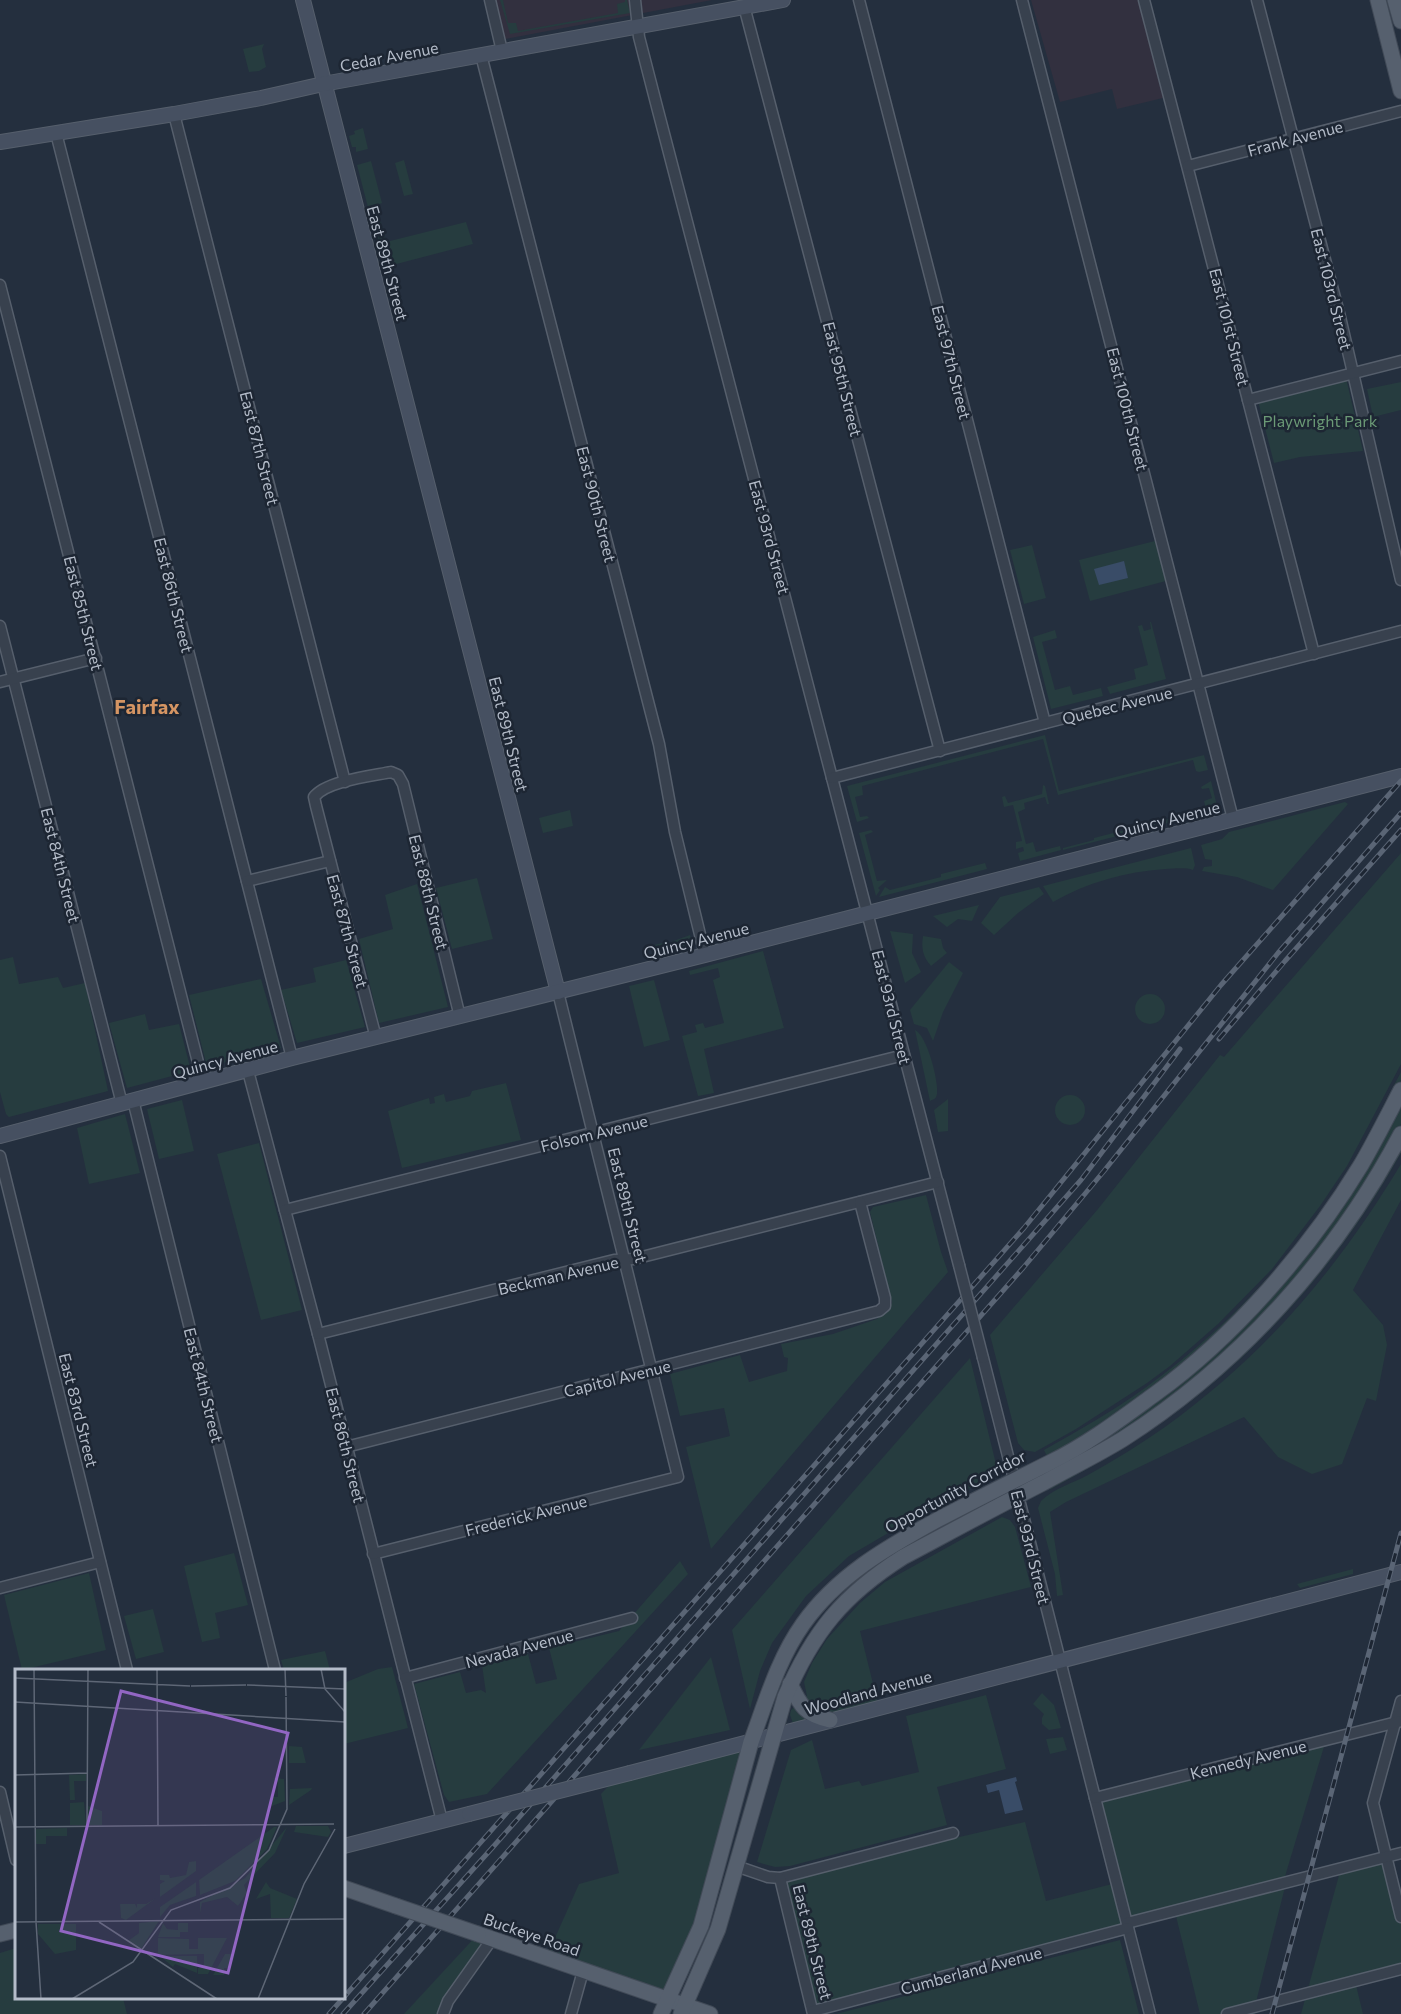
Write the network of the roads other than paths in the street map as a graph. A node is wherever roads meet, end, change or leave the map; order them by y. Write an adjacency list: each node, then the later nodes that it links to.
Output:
1 (303, 0): 16 (street, East 89th Street)
2 (490, 0): 14 (street)
3 (635, 0): 13 (street, East 93rd Street)
4 (783, 0): 11 (street, Cedar Avenue)
5 (859, 0): 36 (street, East 97th Street)
6 (1022, 0): 35 (street, East 100th Street)
7 (1144, 0): 23 (street, East 101st Street)
8 (1257, 0): 21 (street, East 103rd Street)
9 (1378, 0): 17 (main road)
10 (1395, 0): 12 (main road)
11 (744, 6): 13 (street, Cedar Avenue); 37 (street, East 95th Street)
12 (1401, 21)
13 (639, 26): 14 (street, Cedar Avenue); 39 (street, East 93rd Street)
14 (502, 51): 15 (street, Cedar Avenue)
15 (481, 55): 16 (street, Cedar Avenue); 45 (street, East 90th Street)
16 (323, 84): 19 (street, Cedar Avenue); 46 (street, East 89th Street)
17 (1401, 91)
18 (1401, 111): 21 (street, Frank Avenue)
19 (174, 114): 20 (street, Cedar Avenue); 40 (street, East 87th Street)
20 (56, 133): 22 (street, Cedar Avenue); 43 (street, East 86th Street)
21 (1294, 139): 23 (street, Frank Avenue); 26 (street, East 103rd Street)
22 (0, 142)
23 (1188, 166): 27 (street, East 101st Street)
24 (0, 285): 32 (street, East 85th Street)
25 (1401, 361): 26 (street)
26 (1353, 374): 27 (street); 28 (street, East 103rd Street)
27 (1248, 400): 31 (street, East 101st Street)
28 (1401, 580)
29 (0, 626): 33 (street, East 84th Street)
30 (1401, 631): 31 (street, Quebec Avenue)
31 (1314, 654): 35 (street, Quebec Avenue)
32 (96, 658): 33 (street); 52 (street, East 85th Street)
33 (14, 678): 34 (street); 54 (street, East 84th Street)
34 (0, 682)
35 (1198, 684): 36 (street, Quebec Avenue); 41 (street, East 100th Street)
36 (1045, 723): 37 (street, Quebec Avenue)
37 (940, 751): 39 (street, Quebec Avenue)
38 (1401, 776): 41 (street, Quincy Avenue)
39 (832, 778): 44 (street, East 93rd Street)
40 (345, 782): 42 (street, East 87th Street); 47 (street, East 88th Street)
41 (1233, 819): 44 (street, Quincy Avenue)
42 (330, 861): 43 (street); 48 (street, East 87th Street)
43 (247, 881): 50 (street, East 86th Street)
44 (868, 913): 45 (street, Quincy Avenue); 49 (street, East 93rd Street)
45 (705, 955): 46 (street, Quincy Avenue)
46 (558, 992): 47 (street, Quincy Avenue); 55 (street, East 89th Street)
47 (460, 1017): 48 (street, Quincy Avenue)
48 (376, 1038): 50 (street, Quincy Avenue)
49 (904, 1055): 55 (street, Folsom Avenue); 59 (street, East 93rd Street)
50 (292, 1058): 51 (street, Quincy Avenue)
51 (248, 1071): 52 (street, Quincy Avenue); 61 (street, East 86th Street)
52 (203, 1082): 54 (street, Quincy Avenue)
53 (1401, 1090): 67 (main road, Opportunity Corridor)
54 (127, 1102): 57 (street, Quincy Avenue); 76 (street, East 84th Street)
55 (593, 1133): 61 (street, Folsom Avenue); 62 (street, East 89th Street)
56 (1401, 1134): 68 (main road, Opportunity Corridor)
57 (0, 1135)
58 (0, 1156): 70 (street, East 83rd Street)
59 (938, 1182): 60 (street, Beckman Avenue); 67 (street, East 93rd Street, bridge)
60 (860, 1202): 62 (street, Beckman Avenue); 64 (street, Capitol Avenue)
61 (285, 1210): 63 (street, East 86th Street)
62 (625, 1260): 63 (street, Beckman Avenue); 64 (street, East 89th Street)
63 (318, 1334): 65 (street, East 86th Street)
64 (653, 1369): 65 (street, Capitol Avenue); 66 (street, East 89th Street)
65 (346, 1447): 69 (street, East 86th Street)
66 (678, 1477): 69 (street, Frederick Avenue)
67 (1014, 1479): 68 (street, East 93rd Street); 83 (main road, Opportunity Corridor)
68 (1018, 1496): 74 (street, East 93rd Street); 78 (main road, Opportunity Corridor)
69 (373, 1554): 77 (street, East 86th Street)
70 (100, 1562): 72 (street); 75 (street, East 83rd Street)
71 (1401, 1572): 74 (street, Woodland Avenue)
72 (0, 1588)
73 (632, 1618): 77 (street, Nevada Avenue)
74 (1059, 1661): 80 (street, Woodland Avenue); 85 (street, East 93rd Street)
75 (127, 1669)
76 (274, 1669)
77 (405, 1678): 86 (street, East 86th Street)
78 (790, 1684): 80 (main road); 82 (main road, Opportunity Corridor)
79 (1401, 1701): 81 (street)
80 (830, 1720): 82 (street, Woodland Avenue)
81 (1398, 1722): 85 (street, Kennedy Avenue); 91 (street)
82 (772, 1735): 83 (street, Woodland Avenue); 92 (main road, Opportunity Corridor)
83 (752, 1742): 86 (street, Woodland Avenue, bridge); 102 (main road, Opportunity Corridor)
84 (0, 1792): 90 (street)
85 (1095, 1798): 96 (street, East 93rd Street)
86 (442, 1821): 88 (street, Woodland Avenue)
87 (954, 1833): 93 (street)
88 (345, 1846)
89 (1401, 1853): 91 (street, Cumberland Avenue)
90 (15, 1856)
91 (1386, 1857): 95 (street); 96 (street, Cumberland Avenue)
92 (736, 1866): 93 (street); 103 (main road, Opportunity Corridor)
93 (780, 1878): 104 (street, East 89th Street)
94 (345, 1888): 99 (main road, Buckeye Road, bridge)
95 (1401, 1917)
96 (1128, 1926): 104 (street, Cumberland Avenue); 109 (street, East 93rd Street)
97 (15, 1930): 98 (main road)
98 (0, 1934)
99 (485, 1937): 101 (main road, Buckeye Road); 105 (street)
100 (1401, 1970): 110 (street)
101 (583, 1971): 102 (main road, Buckeye Road); 106 (street)
102 (668, 2000): 103 (main road, Buckeye Road); 107 (main road, Opportunity Corridor)
103 (683, 2010): 108 (main road, Buckeye Road)
104 (813, 2013)
105 (443, 2014)
106 (571, 2014)
107 (661, 2014)
108 (710, 2014)
109 (1150, 2014)
110 (1227, 2014)

